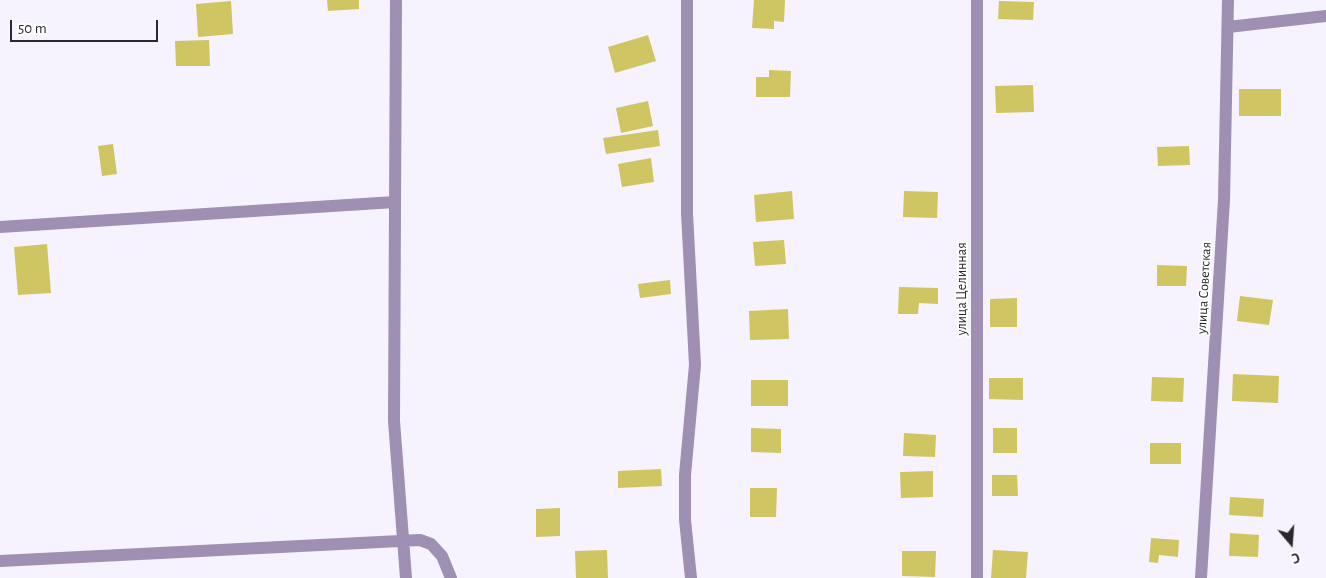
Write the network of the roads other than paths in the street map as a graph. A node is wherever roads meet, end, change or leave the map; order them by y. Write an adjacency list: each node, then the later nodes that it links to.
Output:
1 (396, 0): 7 (street)
2 (687, 0): 13 (street)
3 (977, 0): 14 (street, улица Целинная)
4 (1228, 0): 6 (street, улица Советская)
5 (1326, 16): 6 (street)
6 (1228, 27): 15 (street, улица Советская)
7 (395, 202): 8 (street); 9 (street)
8 (0, 227)
9 (404, 541): 10 (street); 11 (street); 12 (street)
10 (0, 562)
11 (406, 578)
12 (450, 578)
13 (691, 578)
14 (978, 578)
15 (1201, 578)

